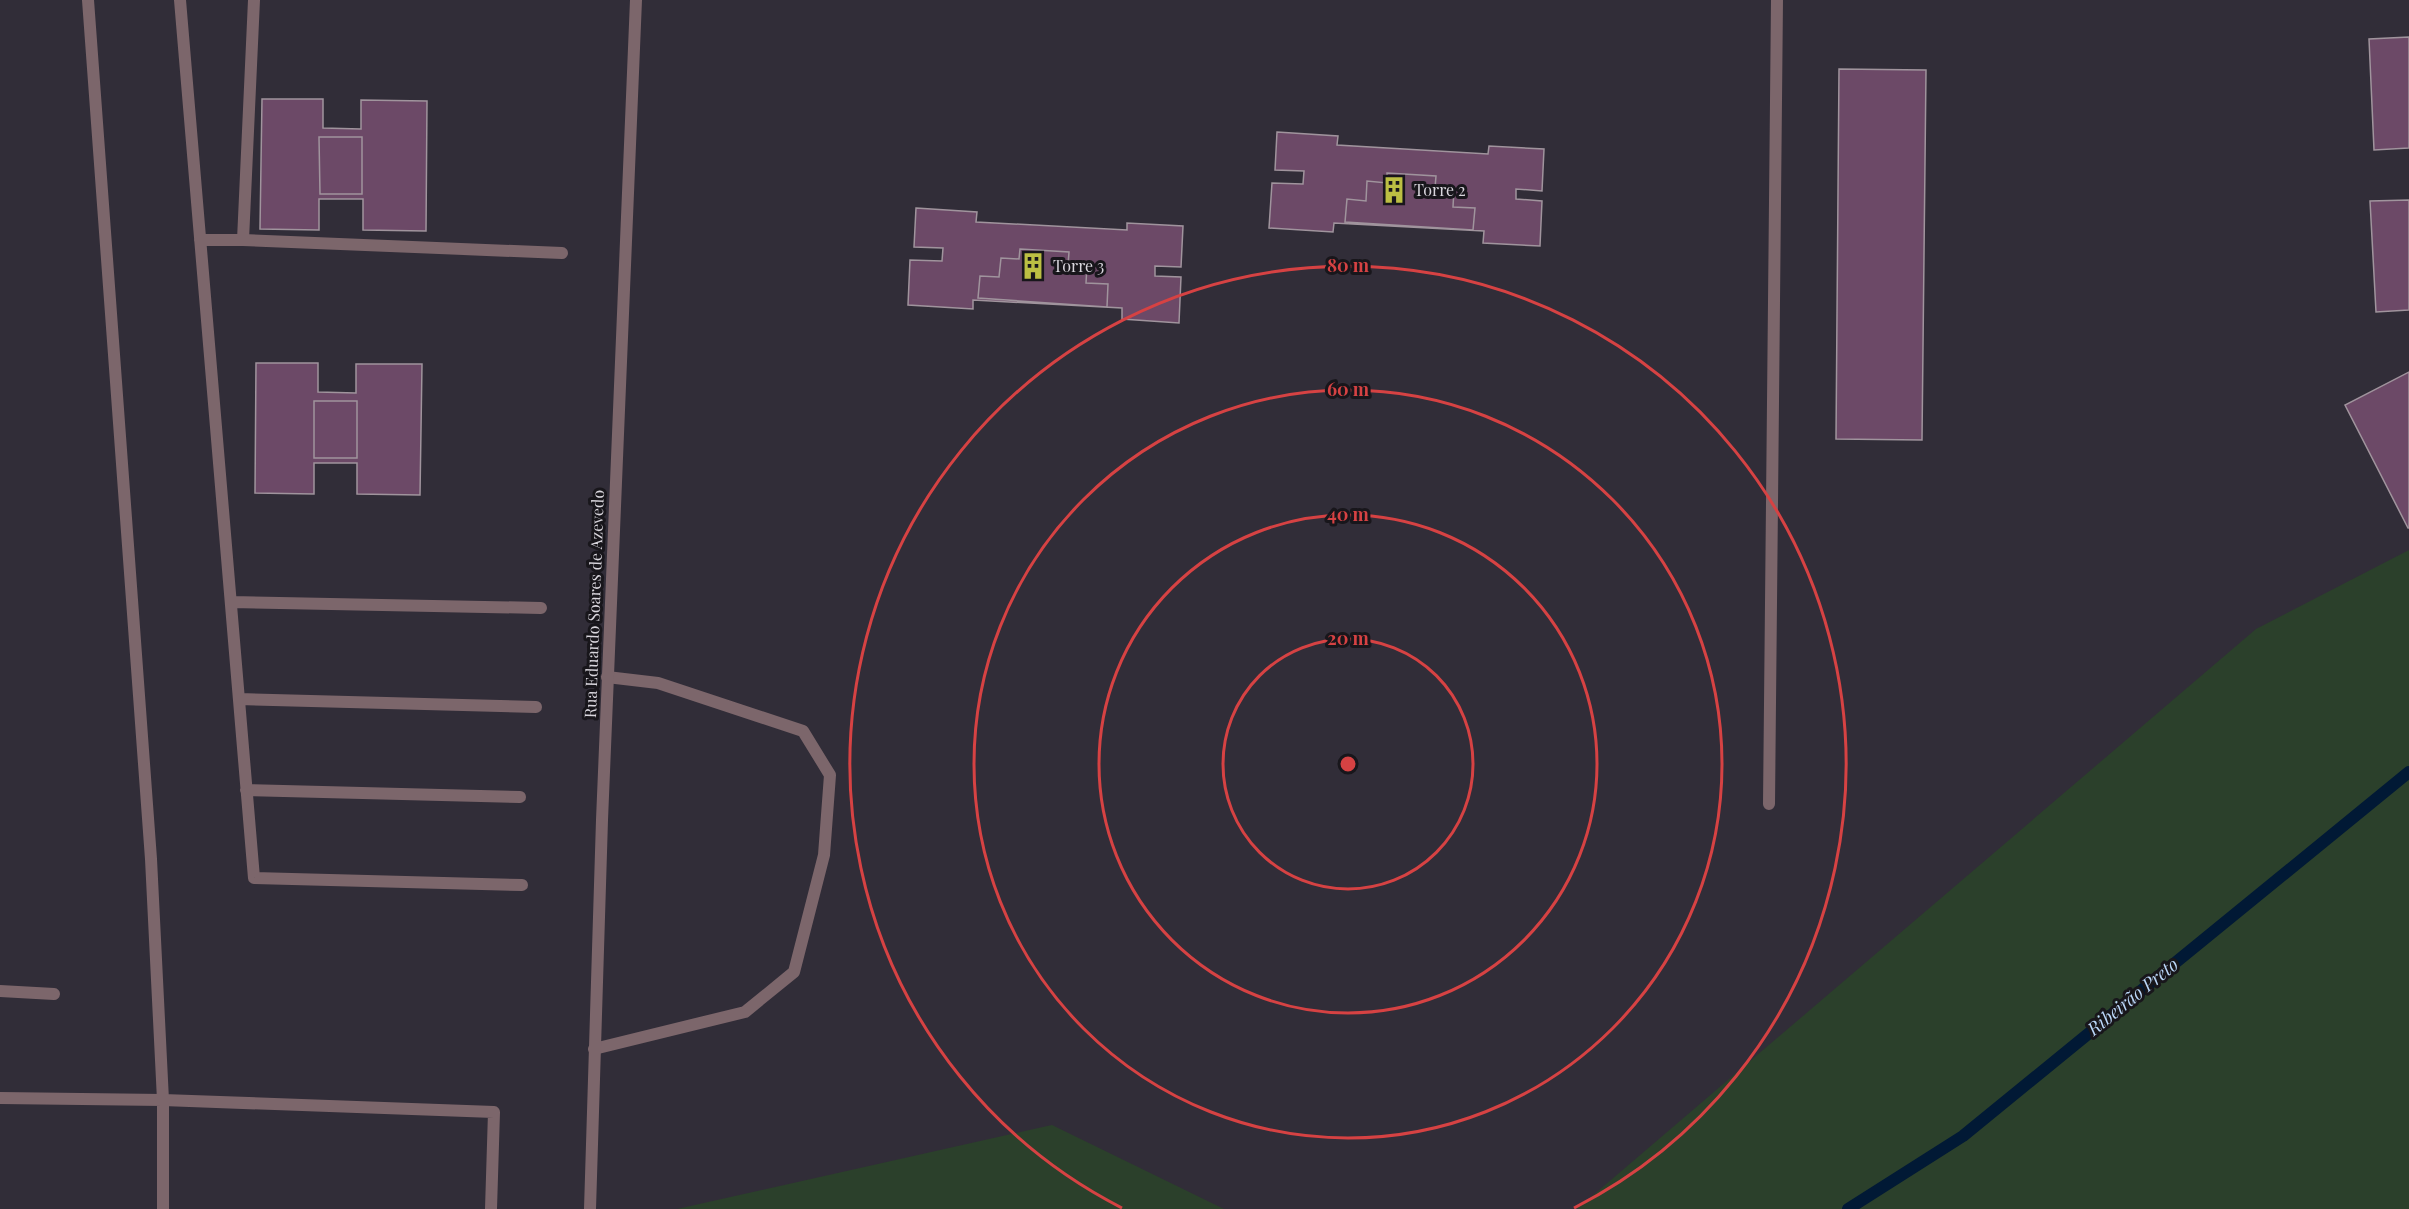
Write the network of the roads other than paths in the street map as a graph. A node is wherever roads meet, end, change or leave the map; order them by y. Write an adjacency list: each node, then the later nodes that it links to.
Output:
1 (88, 0): 22 (street)
2 (180, 0): 6 (street)
3 (254, 0): 7 (street)
4 (636, 0): 11 (street, Rua Eduardo Soares de Azevedo)
5 (1778, 0): 16 (street)
6 (201, 240): 7 (street); 9 (street)
7 (243, 240): 8 (street)
8 (562, 253)
9 (231, 602): 10 (street); 12 (street)
10 (541, 608)
11 (607, 677): 20 (street, Rua Eduardo Soares de Azevedo); 20 (street)
12 (239, 699): 13 (street); 14 (street)
13 (536, 707)
14 (246, 790): 15 (street); 17 (street)
15 (520, 797)
16 (1768, 804)
17 (522, 885)
18 (0, 991): 19 (street)
19 (54, 994)
20 (594, 1048): 25 (street, Rua Eduardo Soares de Azevedo)
21 (0, 1098): 22 (street)
22 (163, 1100): 23 (street); 24 (street)
23 (163, 1209)
24 (491, 1209)
25 (590, 1209)

